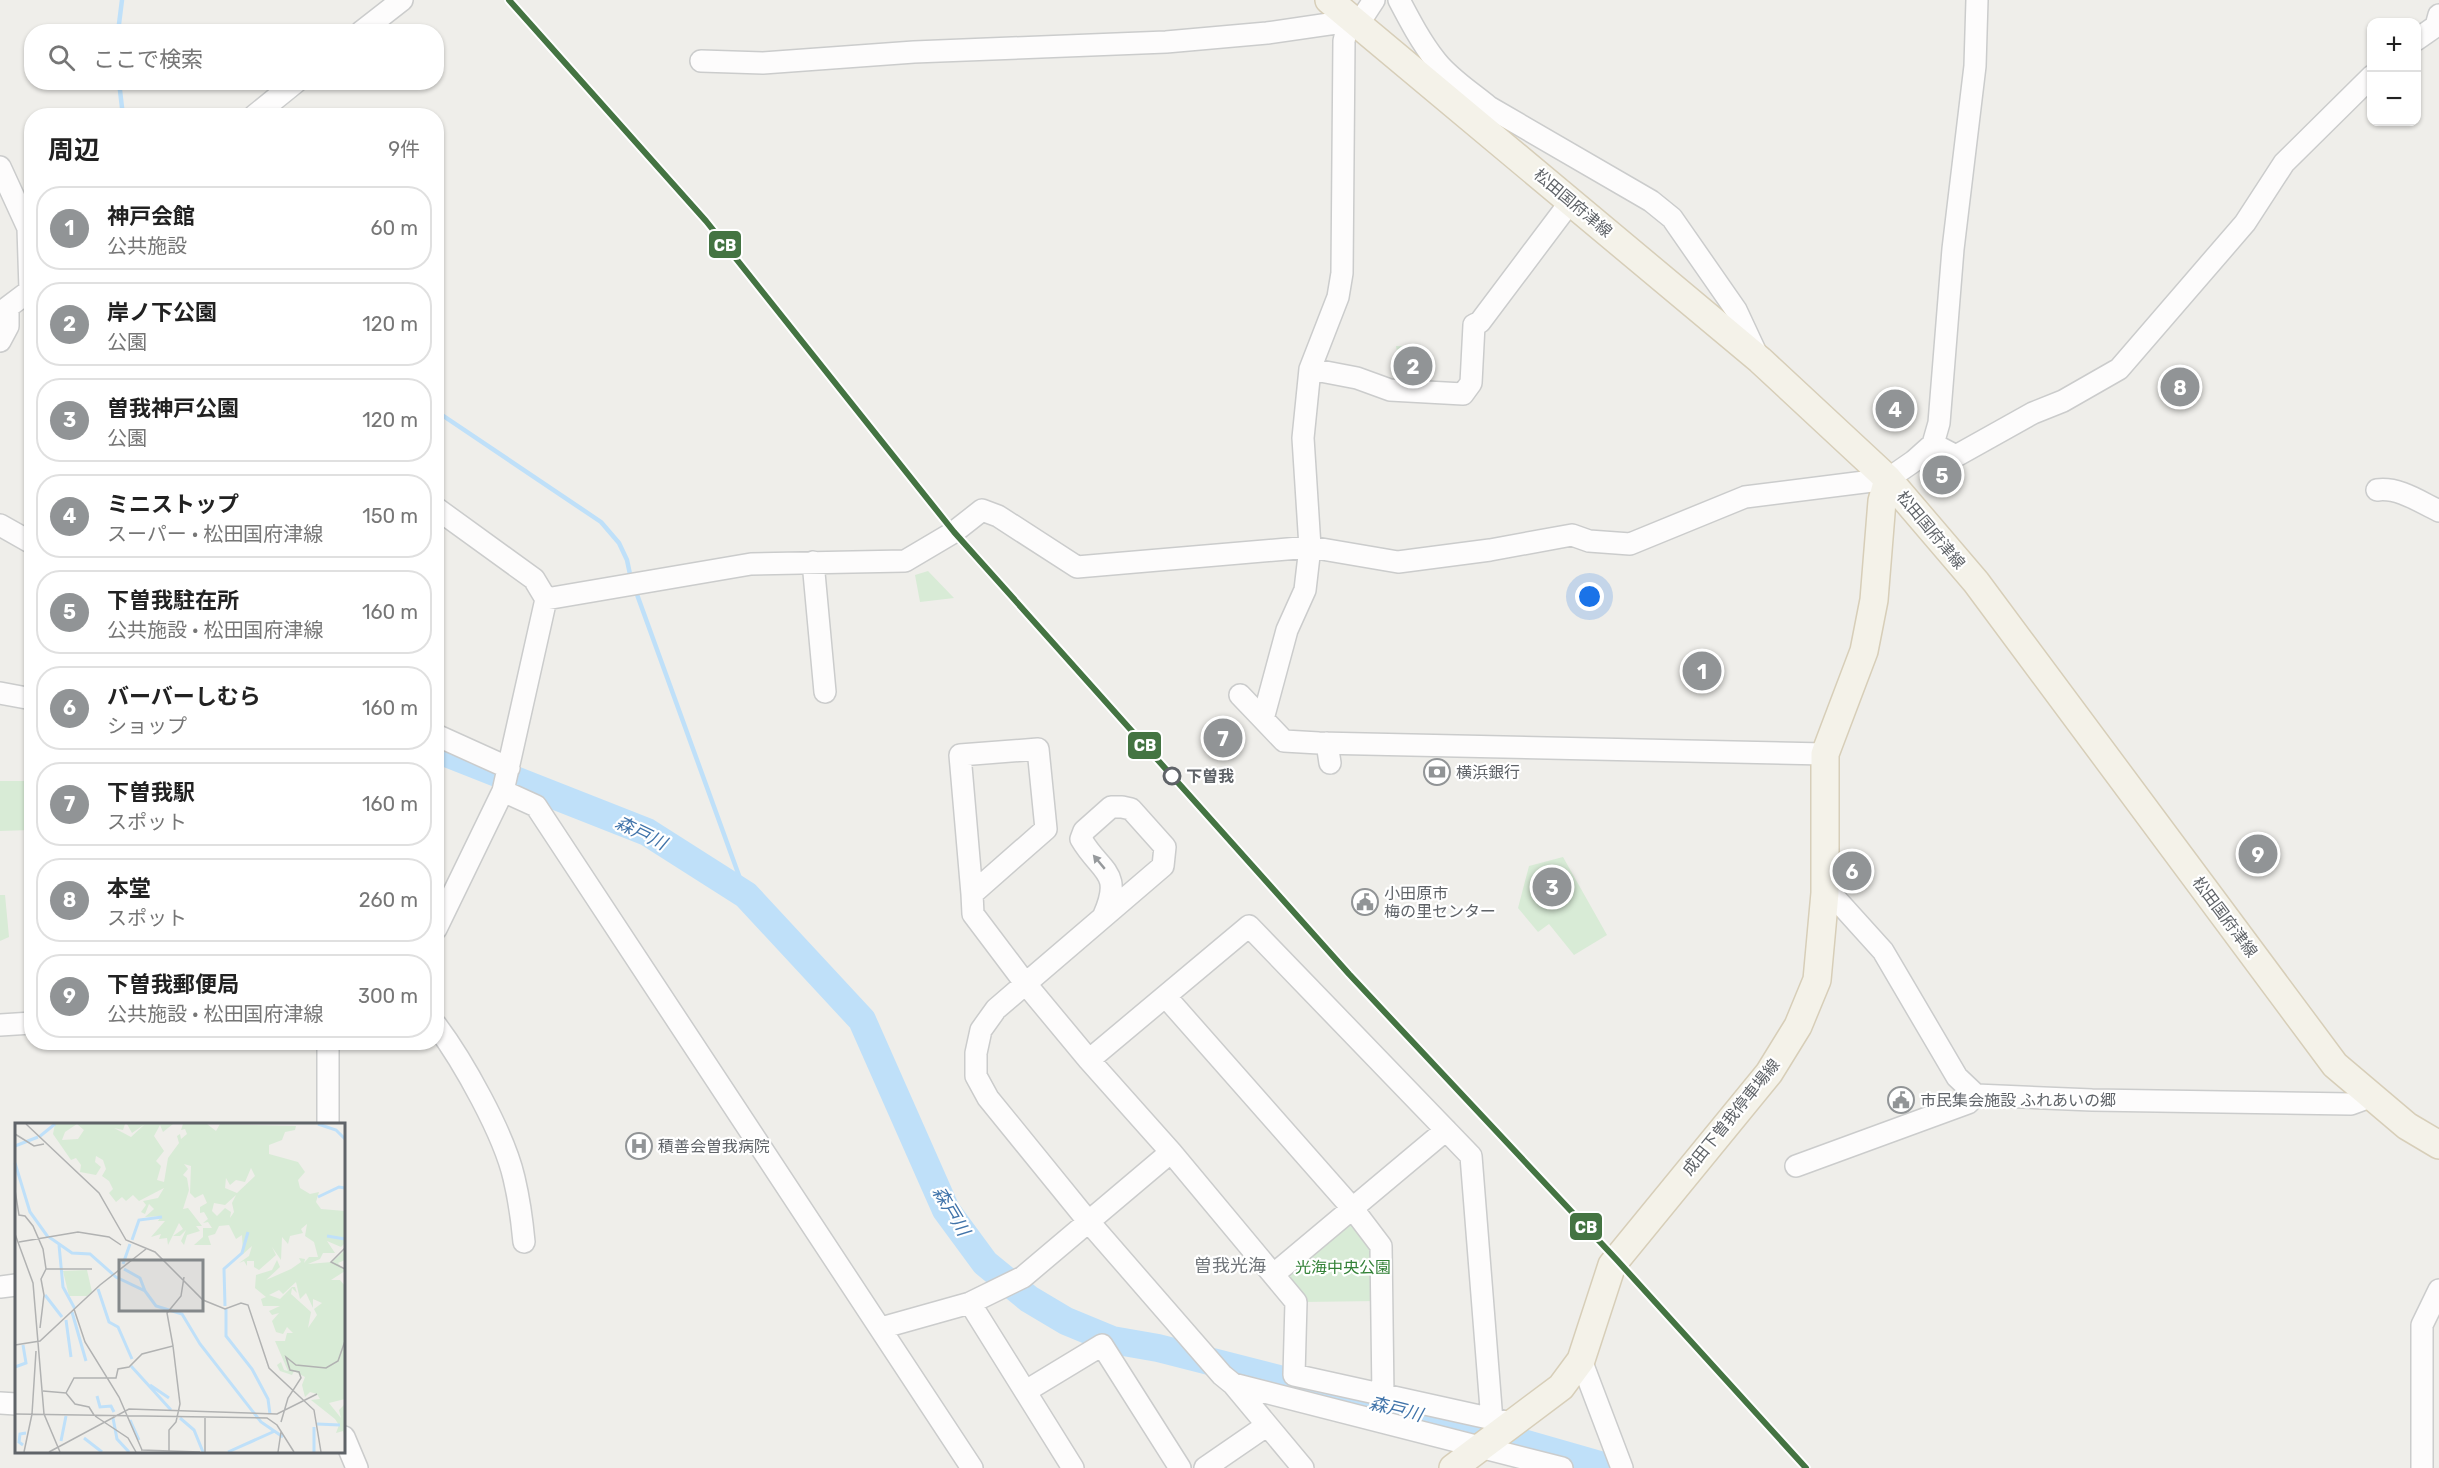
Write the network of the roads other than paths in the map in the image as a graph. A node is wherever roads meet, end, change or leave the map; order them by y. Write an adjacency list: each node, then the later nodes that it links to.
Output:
1 (402, 0): 8 (street)
2 (1329, 0): 7 (main road, 松田国府津線)
3 (1374, 0): 7 (street)
4 (1399, 0): 20 (street)
5 (1977, 0): 22 (street)
6 (2439, 15): 9 (street)
7 (1359, 23): 10 (street); 15 (main road, 松田国府津線); 21 (street)
8 (372, 24)
9 (2421, 36)
10 (701, 61)
11 (2367, 81): 22 (street)
12 (286, 90): 13 (street)
13 (264, 108)
14 (0, 167): 16 (street)
15 (1571, 201): 20 (main road, 松田国府津線); 21 (street)
16 (24, 219)
17 (24, 254): 18 (street)
18 (17, 300): 19 (street)
19 (0, 341)
20 (1760, 360): 23 (main road, 松田国府津線)
21 (1310, 369): 29 (street)
22 (1933, 444): 23 (street)
23 (1888, 479): 29 (street); 38 (main road, 成田下曽我停車場線); 53 (main road, 松田国府津線)
24 (2377, 490): 25 (street)
25 (2439, 511)
26 (444, 514): 31 (street)
27 (0, 525): 28 (street)
28 (24, 538)
29 (1310, 547): 30 (street); 36 (street)
30 (813, 562): 31 (street); 32 (street)
31 (546, 599): 39 (street)
32 (825, 692)
33 (0, 693): 35 (street)
34 (1240, 695): 36 (street)
35 (24, 698)
36 (1263, 719): 38 (street)
37 (444, 739): 39 (street)
38 (1826, 754): 41 (main road, 成田下曽我停車場線)
39 (509, 768): 40 (street)
40 (503, 791): 43 (street); 67 (street)
41 (1825, 893): 52 (street); 68 (main road, 成田下曽我停車場線)
42 (972, 894): 42 (street); 45 (street)
43 (444, 913)
44 (1104, 915): 44 (street, one-way to 44); 45 (street)
45 (1025, 983): 51 (street); 60 (street)
46 (1166, 997): 51 (street); 55 (street); 59 (street)
47 (24, 1024): 48 (street)
48 (0, 1025)
49 (444, 1038): 61 (street)
50 (328, 1050): 54 (street)
51 (1089, 1060): 57 (street)
52 (1976, 1095): 53 (street); 58 (street)
53 (2370, 1096): 56 (main road, 松田国府津線)
54 (328, 1123)
55 (1446, 1130): 59 (street); 74 (street)
56 (2439, 1145)
57 (1171, 1152): 60 (street); 62 (street)
58 (1796, 1166)
59 (1353, 1209): 62 (street); 71 (street)
60 (1088, 1221): 66 (street); 69 (street)
61 (524, 1242)
62 (1274, 1274): 71 (street)
63 (15, 1286): 64 (street)
64 (0, 1287)
65 (2439, 1290): 87 (street)
66 (970, 1303): 67 (street); 70 (street)
67 (881, 1328): 80 (street)
68 (1581, 1360): 74 (main road, 成田下曽我停車場線); 78 (street)
69 (1228, 1379): 75 (street); 77 (street)
70 (1026, 1391): 81 (street); 82 (street)
71 (1383, 1396): 74 (street)
72 (0, 1403): 73 (street)
73 (15, 1404)
74 (1502, 1422): 77 (main road, 成田下曽我停車場線)
75 (1266, 1426): 83 (street); 84 (street)
76 (345, 1439): 79 (street)
77 (1479, 1447): 85 (main road, 成田下曽我停車場線); 86 (street)
78 (1620, 1463)
79 (357, 1468)
80 (972, 1468)
81 (1073, 1468)
82 (1180, 1468)
83 (1205, 1468)
84 (1303, 1468)
85 (1454, 1468)
86 (1562, 1468)
87 (2422, 1468)

